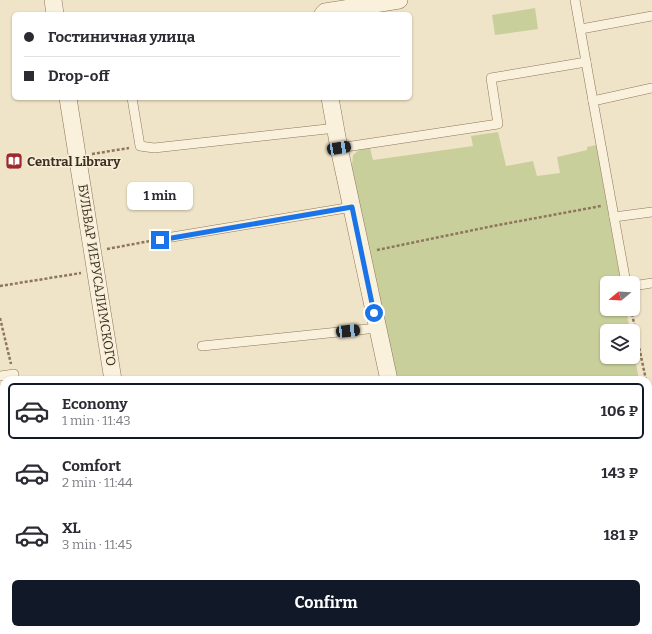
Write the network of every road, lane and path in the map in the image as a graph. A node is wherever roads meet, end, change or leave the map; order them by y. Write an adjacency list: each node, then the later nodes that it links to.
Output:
1 (52, 0): 4 (street)
2 (399, 0): 5 (street)
3 (575, 0): 7 (lane)
4 (55, 12)
5 (325, 12)
6 (652, 16): 7 (lane)
7 (580, 29): 8 (lane)
8 (586, 62): 13 (lane); 16 (lane)
9 (652, 88): 13 (lane)
10 (68, 100): 17 (street, БУЛЬВАР ИЕРУСАЛИМСКОГО)
11 (132, 100): 15 (lane)
12 (330, 100): 14 (street)
13 (593, 101): 18 (lane)
14 (336, 128): 15 (lane); 16 (street)
15 (140, 146): 17 (path)
16 (339, 148): 19 (street)
17 (78, 156): 23 (street, БУЛЬВАР ИЕРУСАЛИМСКОГО)
18 (612, 204): 21 (lane); 24 (path)
19 (352, 207): 22 (lane); 24 (street)
20 (652, 212): 21 (lane)
21 (614, 217): 26 (lane)
22 (160, 240): 23 (path)
23 (93, 251): 25 (street, БУЛЬВАР ИЕРУСАЛИМСКОГО)
24 (362, 253): 32 (street)
25 (96, 271): 29 (path); 35 (street, БУЛЬВАР ИЕРУСАЛИМСКОГО)
26 (625, 276)
27 (652, 282): 28 (lane)
28 (640, 285)
29 (0, 286)
30 (632, 316): 37 (path)
31 (0, 318): 34 (path)
32 (378, 328): 33 (lane); 36 (street)
33 (202, 346)
34 (14, 376)
35 (112, 376)
36 (387, 376)
37 (645, 376)

